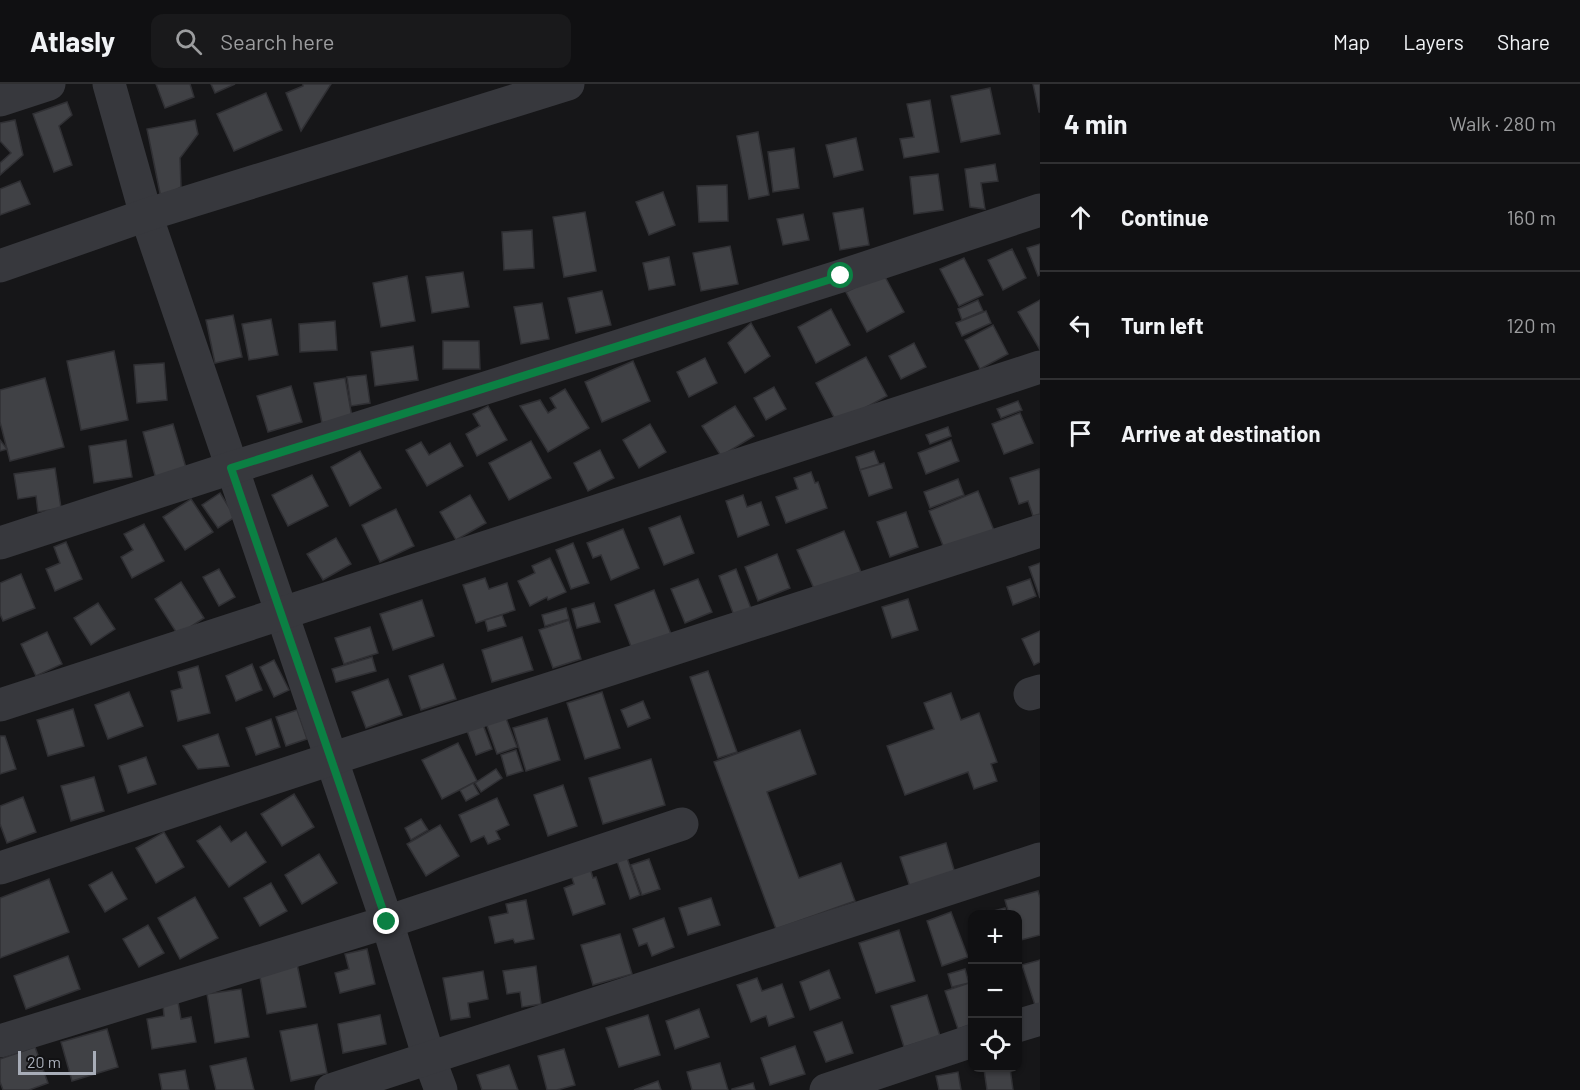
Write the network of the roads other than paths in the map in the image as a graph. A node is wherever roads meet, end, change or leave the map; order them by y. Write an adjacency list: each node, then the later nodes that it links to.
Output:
1 (49, 84): 4 (street)
2 (109, 84): 6 (street)
3 (568, 84): 6 (street)
4 (0, 100)
5 (1040, 210): 9 (street)
6 (146, 216): 7 (street); 9 (street)
7 (0, 266)
8 (1040, 367): 12 (street)
9 (231, 468): 11 (street); 12 (street)
10 (1040, 531): 14 (street)
11 (0, 543)
12 (281, 614): 13 (street); 14 (street)
13 (0, 705)
14 (331, 759): 17 (street); 18 (street)
15 (682, 824): 18 (street)
16 (1040, 859): 23 (street)
17 (0, 868)
18 (387, 922): 21 (street); 23 (street)
19 (1040, 1019): 20 (street)
20 (1022, 1024)
21 (0, 1041)
22 (968, 1042): 26 (street)
23 (429, 1058): 24 (street); 25 (street)
24 (331, 1090)
25 (441, 1090)
26 (826, 1090)

